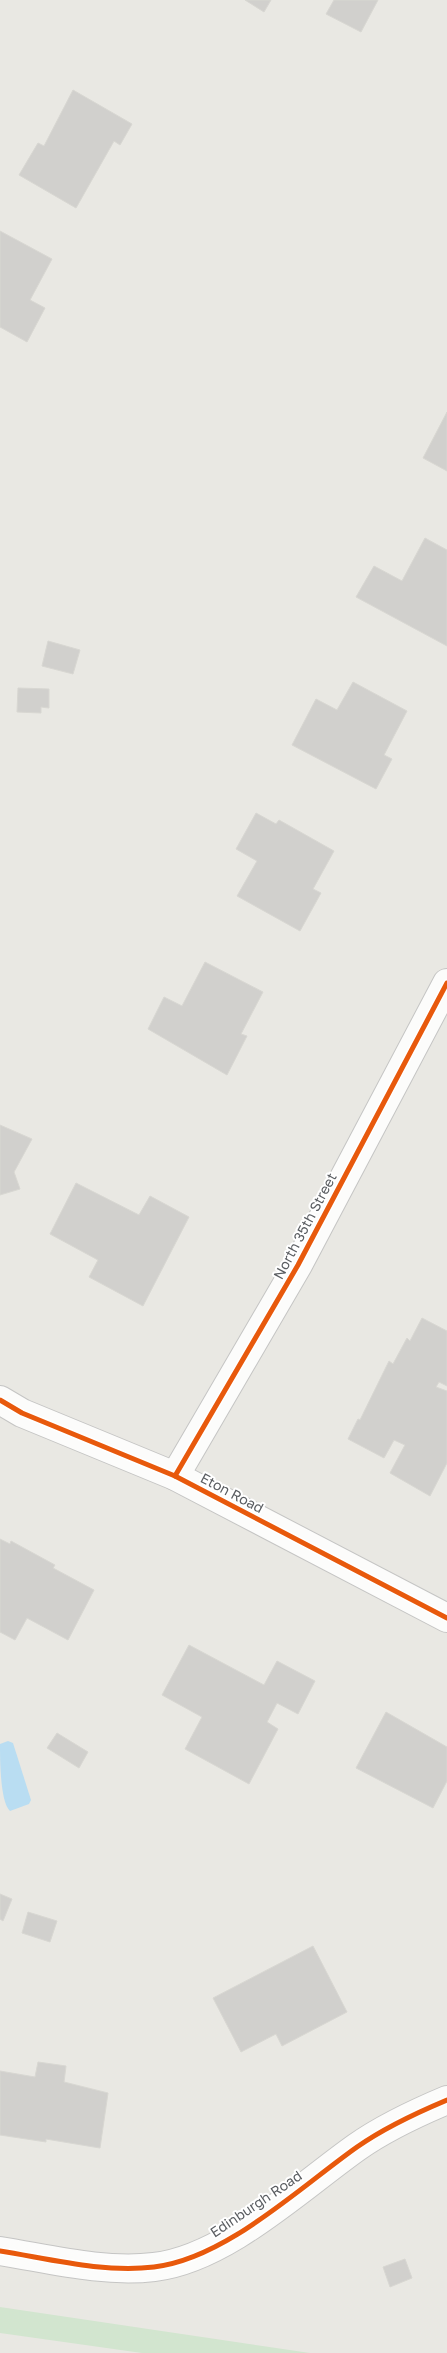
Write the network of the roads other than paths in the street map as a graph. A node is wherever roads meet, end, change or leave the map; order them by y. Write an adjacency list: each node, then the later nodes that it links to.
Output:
1 (447, 983): 3 (street, North 35th Street)
2 (7, 1411): 3 (street, Eton Road)
3 (175, 1476): 4 (street, Eton Road)
4 (447, 1618)
5 (447, 2100): 6 (street, Edinburgh Road)
6 (0, 2251)

